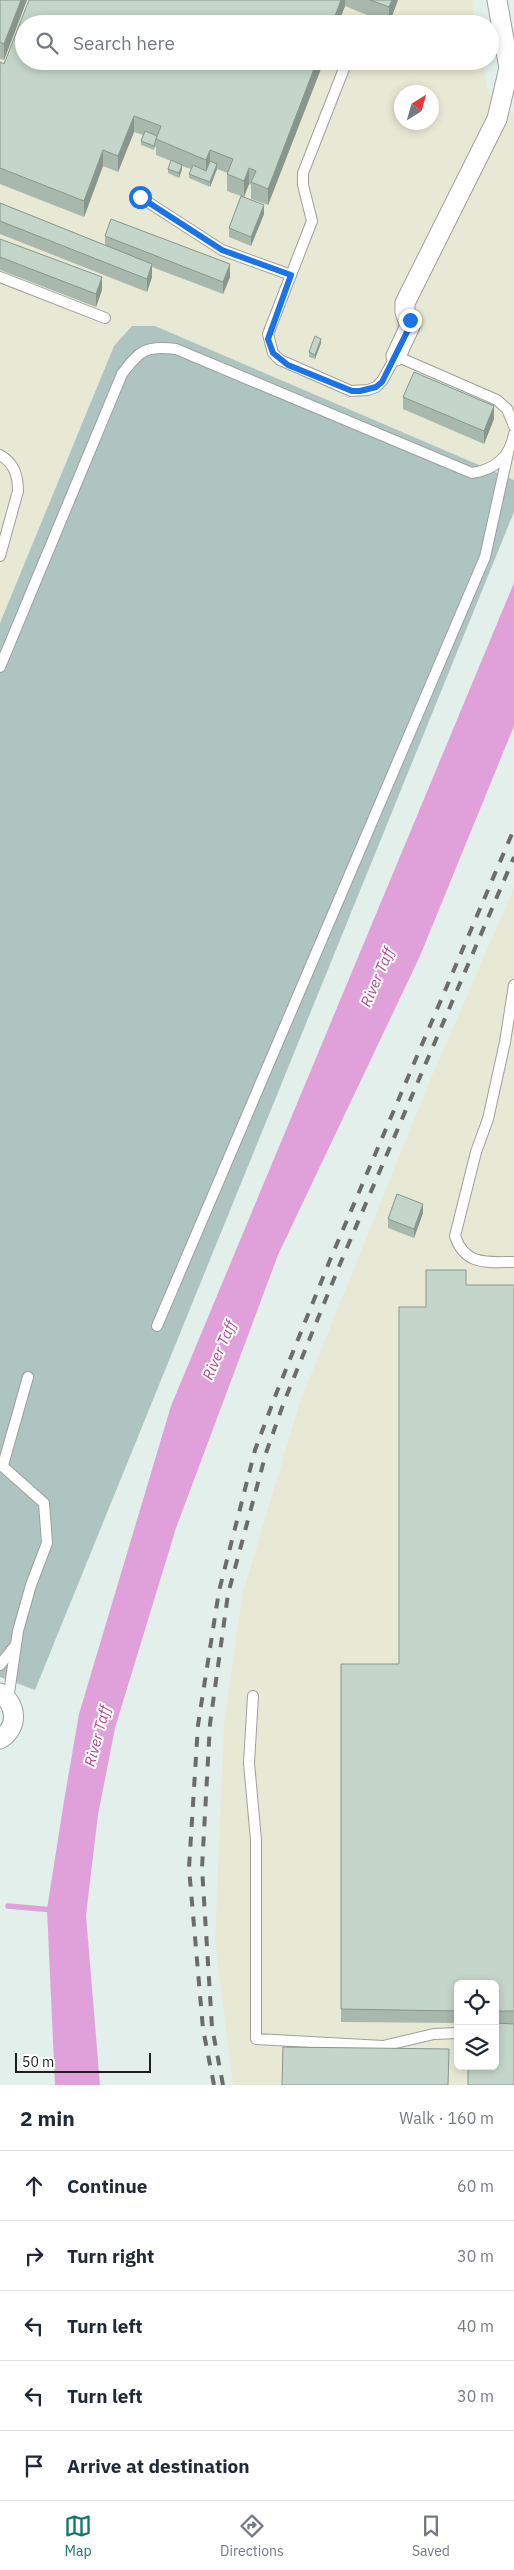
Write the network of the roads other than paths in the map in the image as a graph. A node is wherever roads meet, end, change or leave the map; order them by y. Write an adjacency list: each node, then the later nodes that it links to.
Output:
1 (497, 0): 2 (street)
2 (511, 61): 5 (street)
3 (343, 70): 7 (lane)
4 (514, 111): 5 (street)
5 (496, 119): 10 (street)
6 (140, 197): 7 (lane)
7 (291, 275): 10 (lane)
8 (0, 277): 9 (lane)
9 (105, 318)
10 (396, 356): 11 (lane)
11 (514, 426)
12 (514, 434): 13 (lane)
13 (508, 453): 16 (lane); 19 (lane)
14 (0, 455): 15 (lane)
15 (0, 556)
16 (0, 668)
17 (514, 985): 18 (lane)
18 (514, 1262)
19 (157, 1326)
20 (28, 1377): 21 (lane)
21 (2, 1465): 22 (lane)
22 (14, 1646): 23 (lane); 25 (lane)
23 (0, 1665)
24 (253, 1696): 27 (lane)
25 (4, 1697): 26 (street)
26 (0, 1739)
27 (454, 2033)

